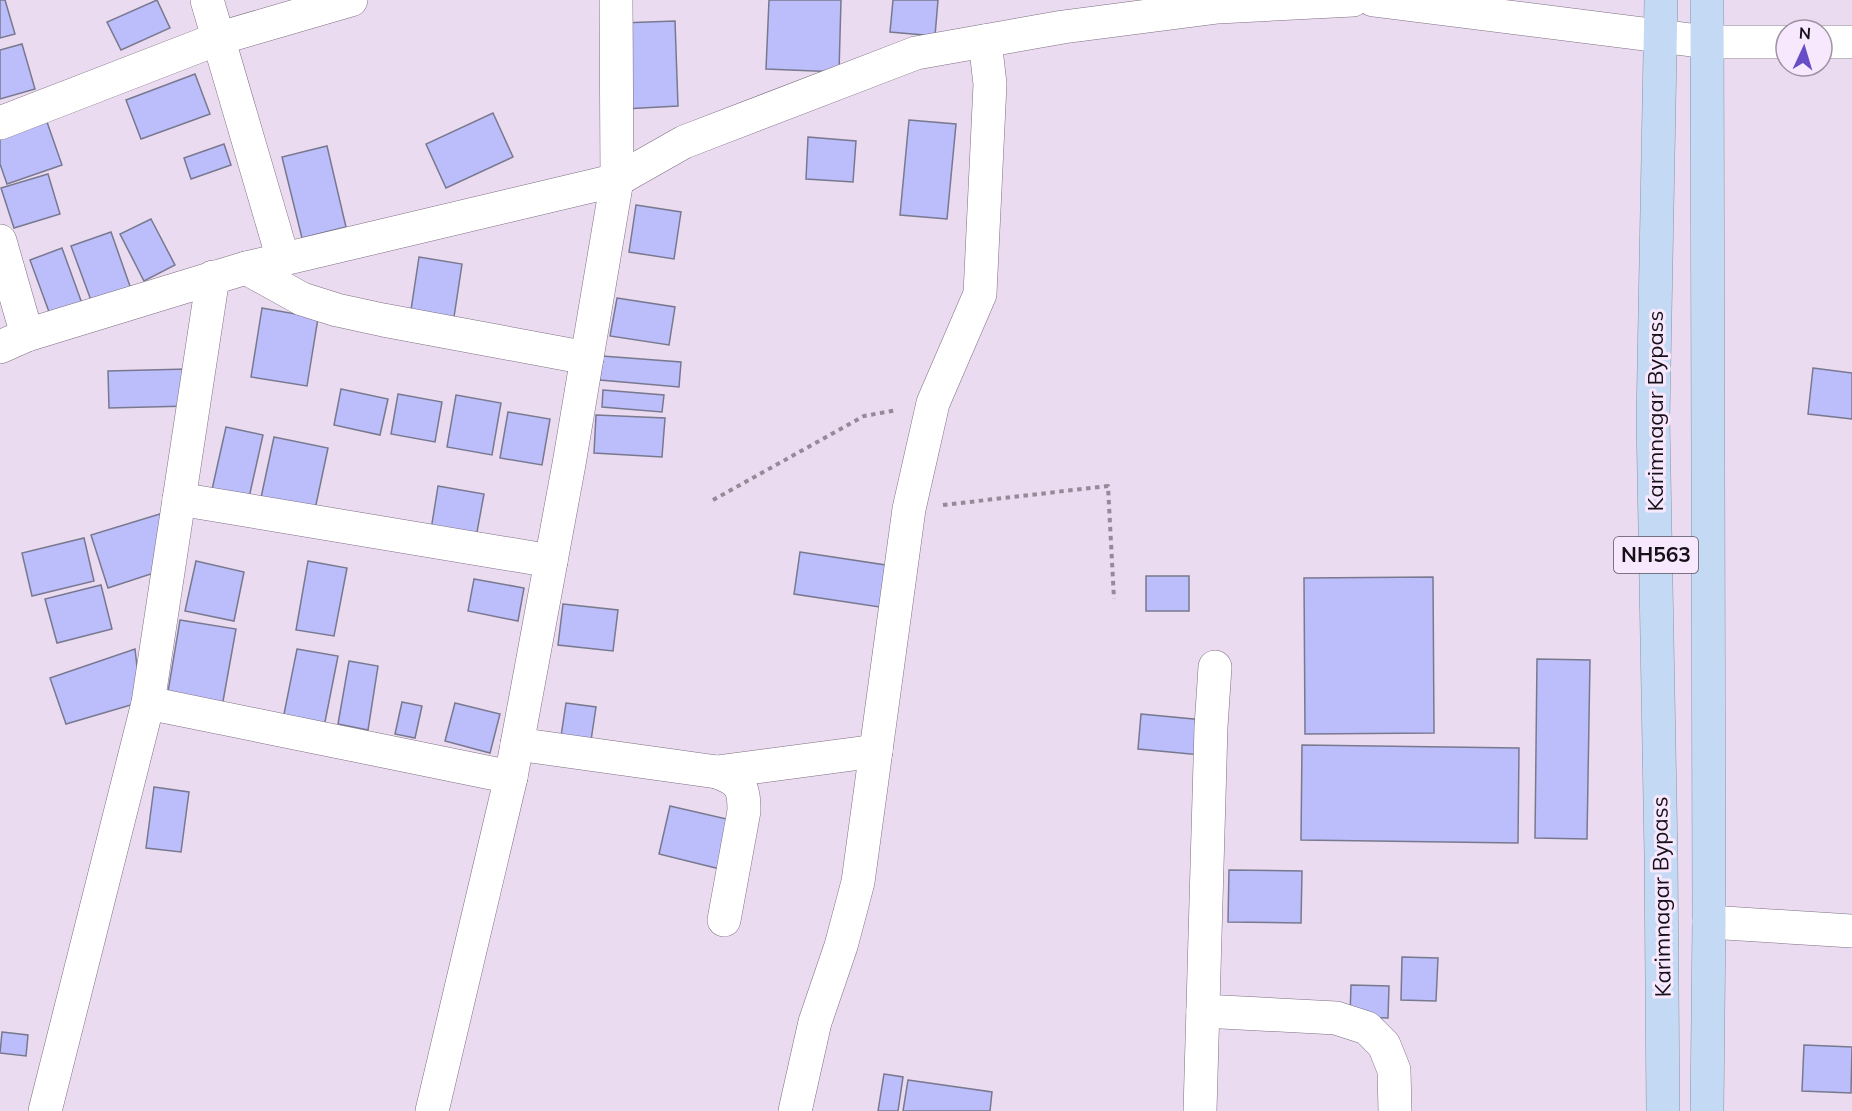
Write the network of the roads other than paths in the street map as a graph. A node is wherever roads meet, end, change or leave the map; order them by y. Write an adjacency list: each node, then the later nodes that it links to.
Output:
1 (207, 0): 10 (street)
2 (351, 0): 10 (street)
3 (616, 0): 17 (street)
4 (1353, 0): 8 (street)
5 (1373, 0): 9 (street)
6 (1661, 0): 9 (highway, Karimnagar Bypass / NH563)
7 (1707, 0): 12 (highway, Karimnagar Bypass / NH563)
8 (1065, 14): 11 (street)
9 (1660, 36): 12 (street); 41 (highway, Karimnagar Bypass / NH563)
10 (220, 38): 16 (street); 19 (street)
11 (985, 41): 17 (street); 29 (street)
12 (1707, 42): 13 (street); 33 (highway, Karimnagar Bypass / NH563)
13 (1774, 42)
14 (1834, 42): 15 (street)
15 (1852, 42)
16 (0, 123)
17 (617, 180): 19 (street); 23 (street)
18 (0, 241): 22 (street)
19 (283, 259): 20 (street)
20 (246, 268): 21 (street); 23 (street)
21 (213, 277): 22 (street); 24 (street)
22 (14, 341)
23 (587, 358): 25 (street)
24 (179, 499): 25 (street); 27 (street)
25 (551, 561): 28 (street)
26 (1215, 668): 35 (street)
27 (148, 703): 31 (street); 36 (street)
28 (517, 744): 30 (street); 31 (street)
29 (876, 751): 30 (street); 38 (street)
30 (717, 772): 32 (street)
31 (511, 777): 37 (street)
32 (724, 920)
33 (1709, 922): 34 (street); 42 (highway, Karimnagar Bypass / NH563)
34 (1852, 931)
35 (1203, 1011): 39 (street); 40 (street)
36 (45, 1111)
37 (432, 1111)
38 (795, 1111)
39 (1200, 1111)
40 (1395, 1111)
41 (1663, 1111)
42 (1707, 1111)

